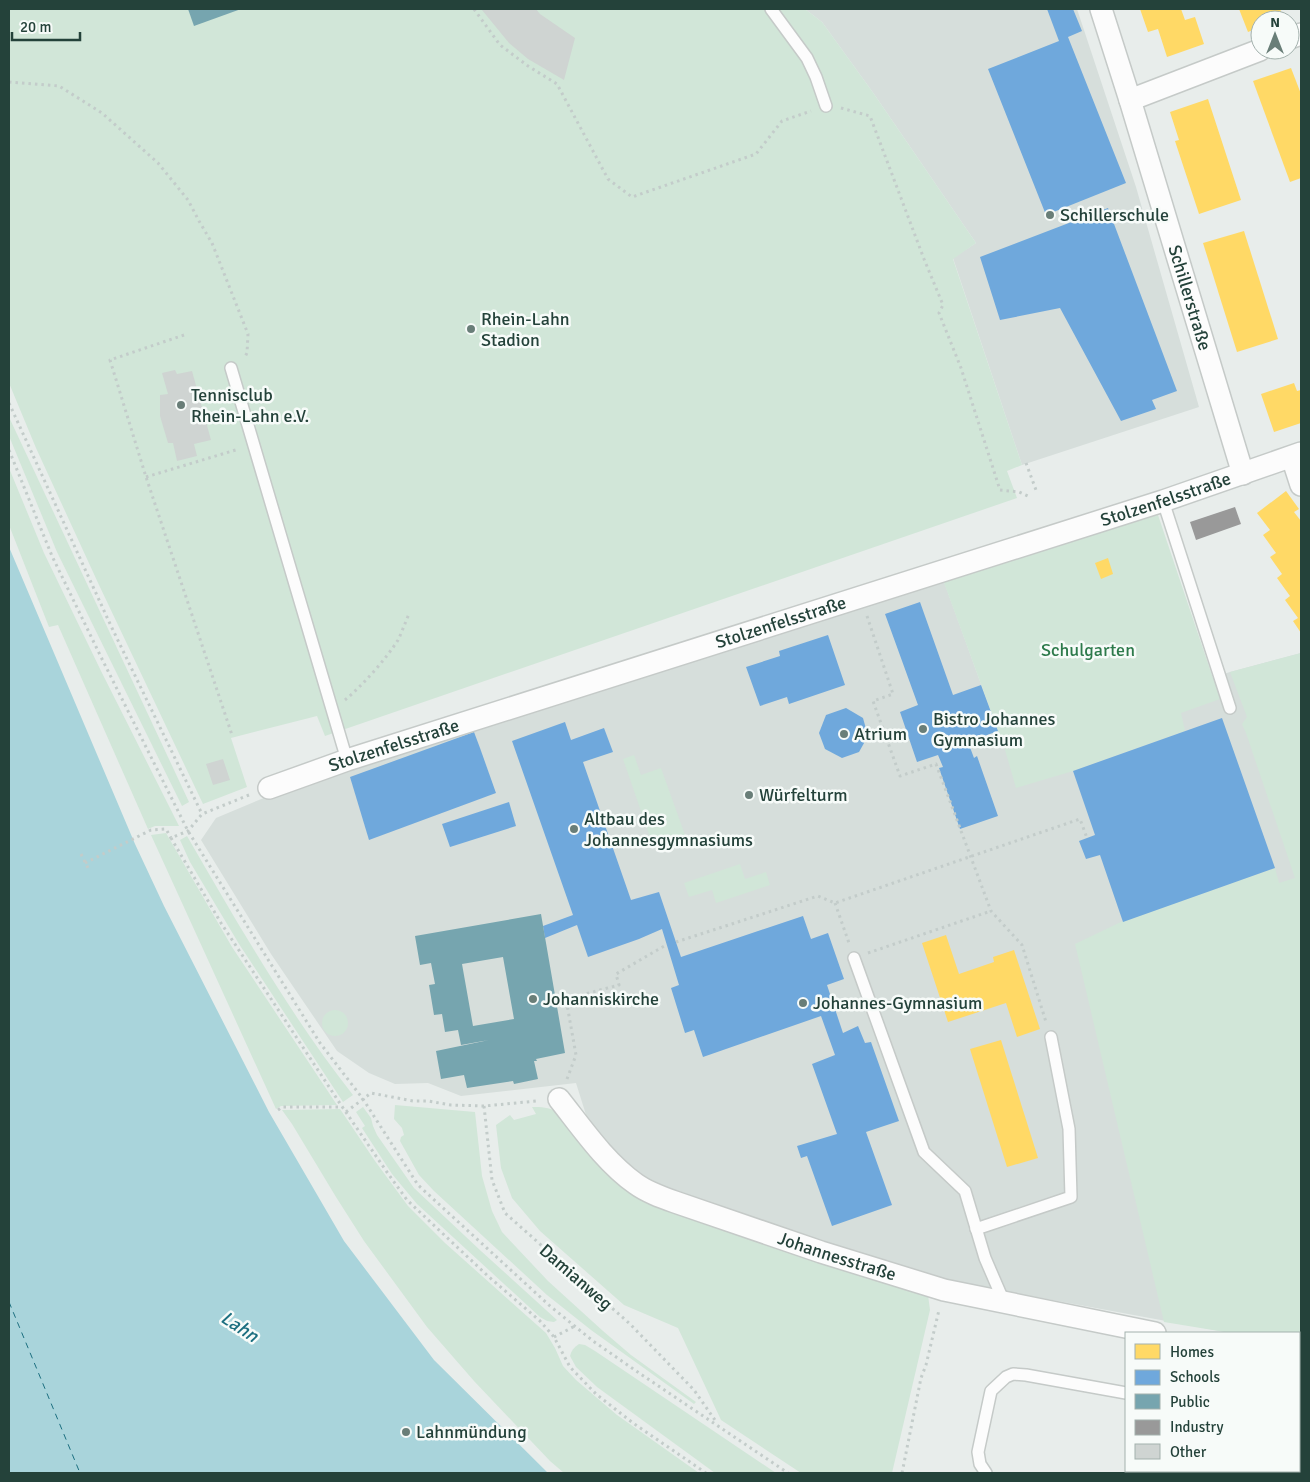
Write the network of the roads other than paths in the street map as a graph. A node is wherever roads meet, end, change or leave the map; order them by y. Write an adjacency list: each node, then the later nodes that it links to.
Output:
1 (770, 9): 5 (lane)
2 (1101, 9): 4 (street, Schillerstraße)
3 (1250, 54): 4 (street)
4 (1130, 100): 8 (street, Schillerstraße)
5 (826, 106)
6 (232, 373): 12 (lane)
7 (1296, 455): 8 (street, Stolzenfelsstraße); 9 (street, Stolzenfelsstraße)
8 (1243, 474): 10 (street, Stolzenfelsstraße)
9 (1301, 485)
10 (1163, 501): 11 (lane); 12 (street, Stolzenfelsstraße)
11 (1230, 708)
12 (347, 760): 13 (street, Stolzenfelsstraße)
13 (269, 788)
14 (854, 958): 17 (lane)
15 (1050, 1037): 17 (lane)
16 (559, 1099): 18 (street, Johannesstraße)
17 (976, 1229): 18 (lane)
18 (1004, 1302): 19 (street, Johannesstraße)
19 (1150, 1332)
20 (1125, 1393): 21 (lane)
21 (986, 1473)

